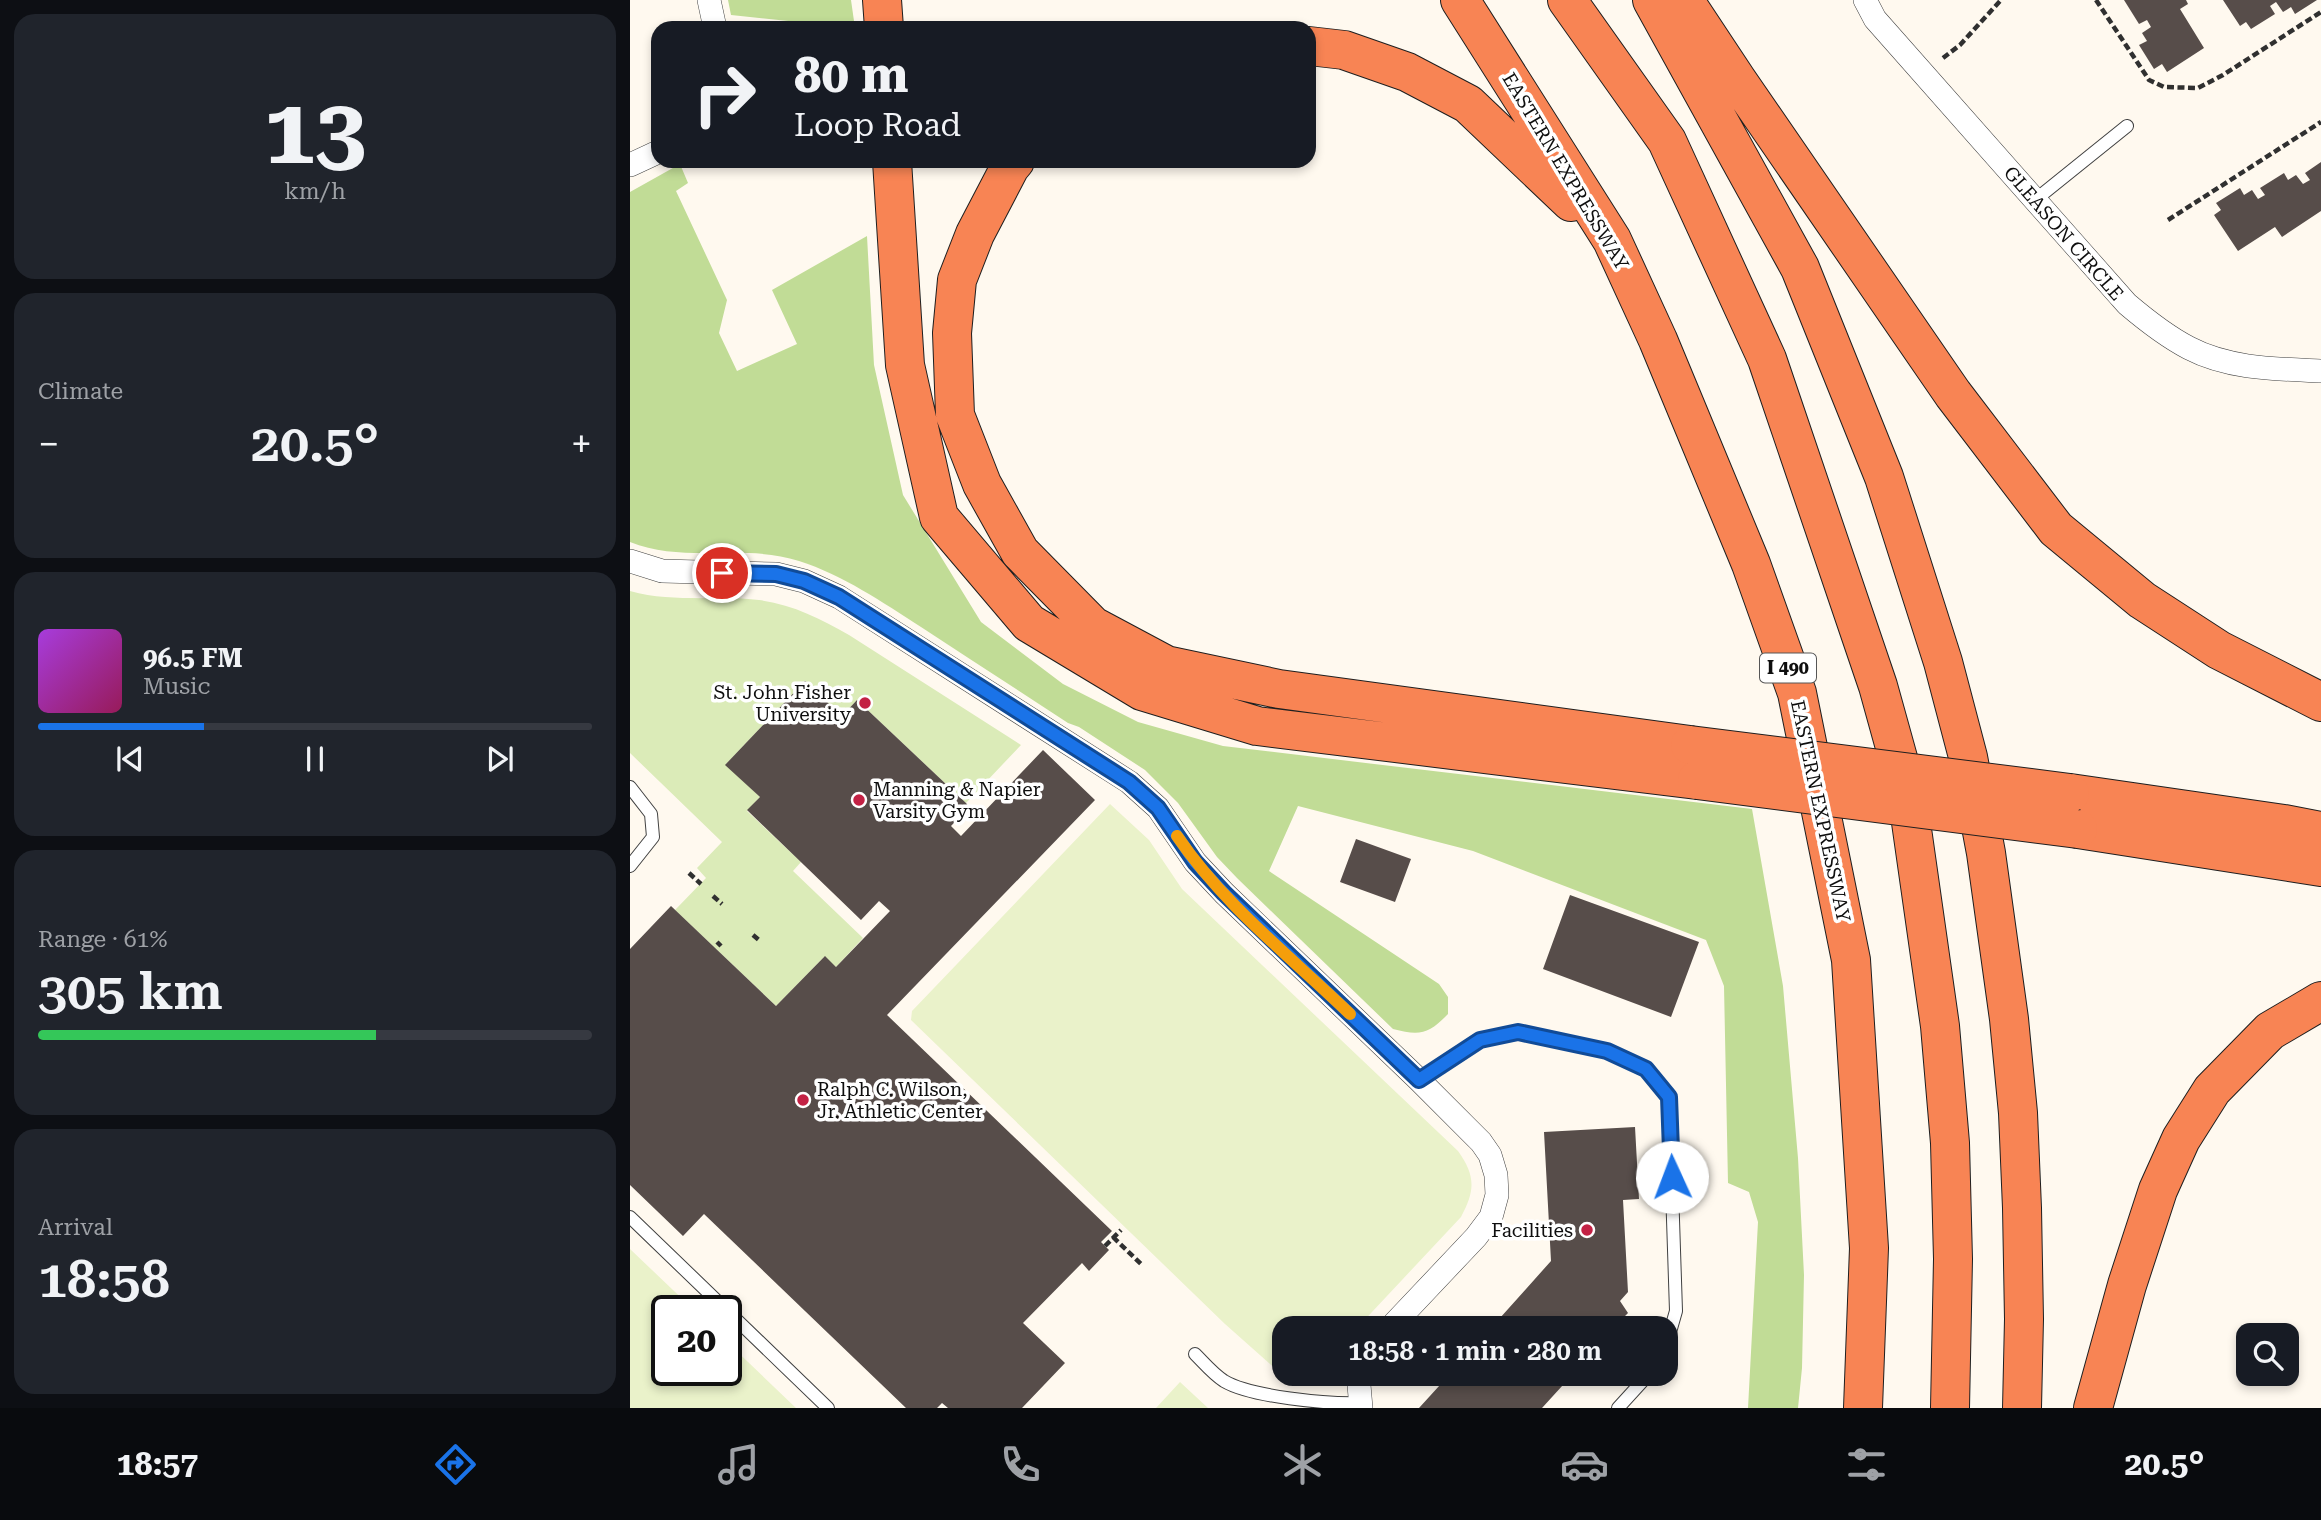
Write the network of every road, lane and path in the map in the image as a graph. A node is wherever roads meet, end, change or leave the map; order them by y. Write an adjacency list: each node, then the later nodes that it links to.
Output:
1 (709, 0): 11 (street)
2 (882, 0): 12 (highway)
3 (1460, 0): 23 (highway, EASTERN EXPRESSWAY / I 490)
4 (1567, 0): 55 (highway)
5 (1652, 0): 56 (highway)
6 (1684, 0): 26 (highway)
7 (1864, 0): 14 (street, GLEASON CIRCLE)
8 (2001, 0): 14 (path)
9 (2096, 0): 10 (path)
10 (2321, 12)
11 (714, 21)
12 (884, 21)
13 (1316, 47): 23 (highway)
14 (1923, 73): 21 (street, GLEASON CIRCLE)
15 (2321, 122): 22 (path)
16 (2127, 126): 21 (lane)
17 (651, 155): 18 (street)
18 (630, 165)
19 (892, 168): 27 (highway)
20 (1009, 168): 27 (highway)
21 (2035, 200): 24 (street, GLEASON CIRCLE)
22 (2168, 220)
23 (1612, 240): 54 (highway, EASTERN EXPRESSWAY / I 490)
24 (2321, 371)
25 (630, 561): 40 (street)
26 (2321, 702)
27 (1694, 762): 29 (highway, bridge)
28 (630, 787): 31 (lane)
29 (2074, 811): 30 (highway); 32 (highway)
30 (2321, 831)
31 (630, 866)
32 (2321, 867)
33 (688, 873): 34 (path)
34 (701, 884)
35 (713, 897): 36 (path)
36 (722, 904)
37 (753, 935): 38 (path)
38 (760, 940)
39 (2321, 1001): 57 (highway)
40 (1419, 1080): 46 (street); 47 (lane)
41 (630, 1217): 52 (lane)
42 (1121, 1230): 43 (path)
43 (1114, 1237): 44 (path); 45 (path)
44 (1105, 1246)
45 (1142, 1265)
46 (1401, 1316)
47 (1675, 1316)
48 (1195, 1354): 51 (lane)
49 (1359, 1386): 51 (street)
50 (1638, 1386): 53 (lane)
51 (1361, 1406)
52 (828, 1408)
53 (1618, 1408)
54 (1863, 1408)
55 (1950, 1408)
56 (2022, 1408)
57 (2093, 1408)

